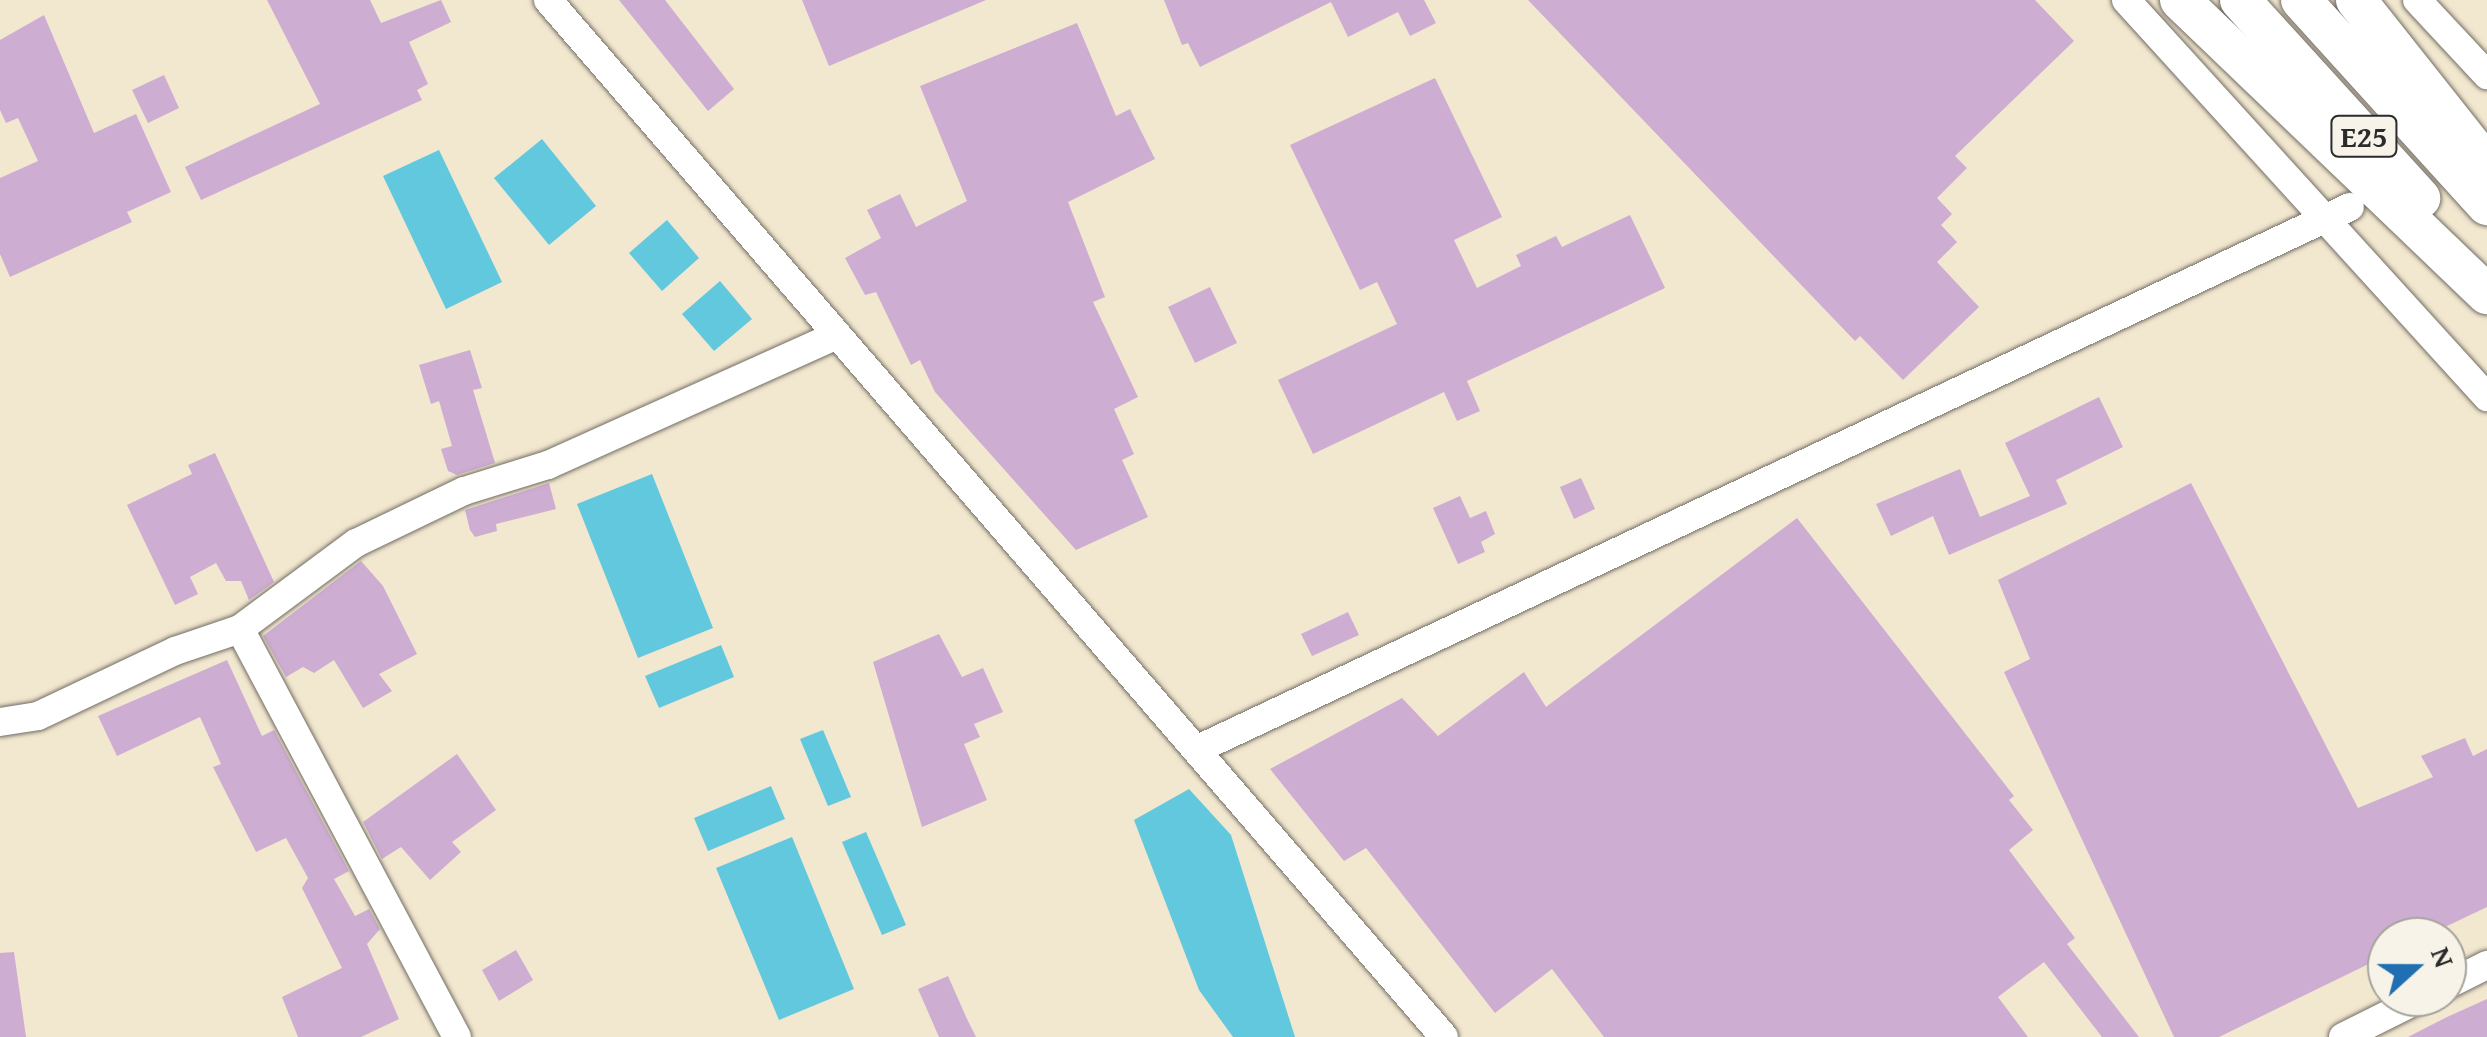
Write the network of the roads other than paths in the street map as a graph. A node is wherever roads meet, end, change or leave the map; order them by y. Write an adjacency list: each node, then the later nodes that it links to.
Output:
1 (548, 0): 14 (street)
2 (2126, 0): 11 (street)
3 (2180, 0): 13 (highway)
4 (2240, 0): 12 (highway, E25)
5 (2301, 0): 10 (highway, E25)
6 (2356, 0): 9 (highway)
7 (2417, 0): 8 (street)
8 (2487, 75)
9 (2487, 165)
10 (2487, 205)
11 (2339, 213): 15 (street); 18 (street)
12 (2487, 272)
13 (2487, 294)
14 (838, 335): 16 (street); 18 (street)
15 (2487, 397)
16 (240, 629): 17 (street); 20 (street)
17 (0, 722)
18 (1198, 748): 21 (street)
19 (2382, 1017): 22 (street)
20 (457, 1037)
21 (1444, 1037)
22 (2343, 1037)

